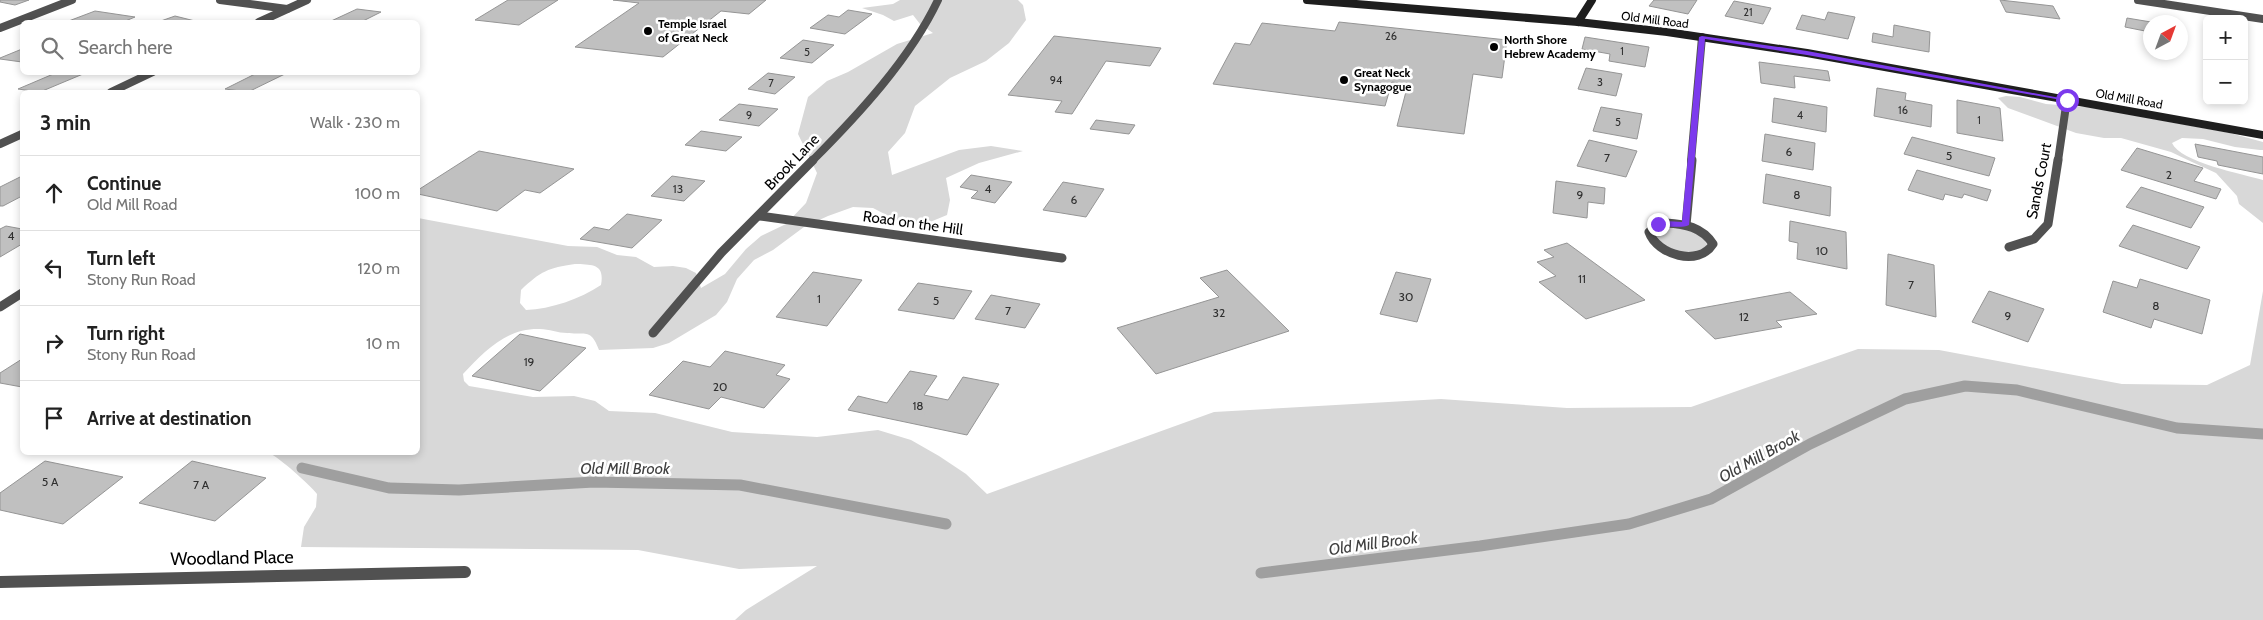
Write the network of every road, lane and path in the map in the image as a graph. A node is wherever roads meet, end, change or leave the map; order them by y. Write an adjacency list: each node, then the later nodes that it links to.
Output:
1 (72, 0): 11 (street)
2 (220, 0): 8 (street)
3 (307, 0): 8 (street)
4 (938, 0): 22 (street, Brook Lane)
5 (1307, 0): 13 (street, Old Mill Road)
6 (1592, 0): 13 (street)
7 (2138, 0): 9 (street)
8 (287, 9): 12 (street)
9 (2263, 19)
10 (20, 20): 14 (street)
11 (21, 20)
12 (263, 20)
13 (1578, 22): 15 (street, Old Mill Road)
14 (0, 28)
15 (1702, 37): 18 (street, Old Mill Road); 23 (street)
16 (147, 75): 17 (street)
17 (115, 90)
18 (2067, 100): 20 (street, Old Mill Road); 24 (street, Sands Court)
19 (20, 135): 21 (street)
20 (2263, 135)
21 (0, 144)
22 (760, 216): 25 (street, Road on the Hill); 28 (street, Brook Lane)
23 (1686, 225): 23 (street)
24 (2009, 247)
25 (1062, 258)
26 (20, 294): 27 (street)
27 (0, 307)
28 (653, 333)
29 (465, 572): 30 (street, Woodland Place)
30 (0, 582)

